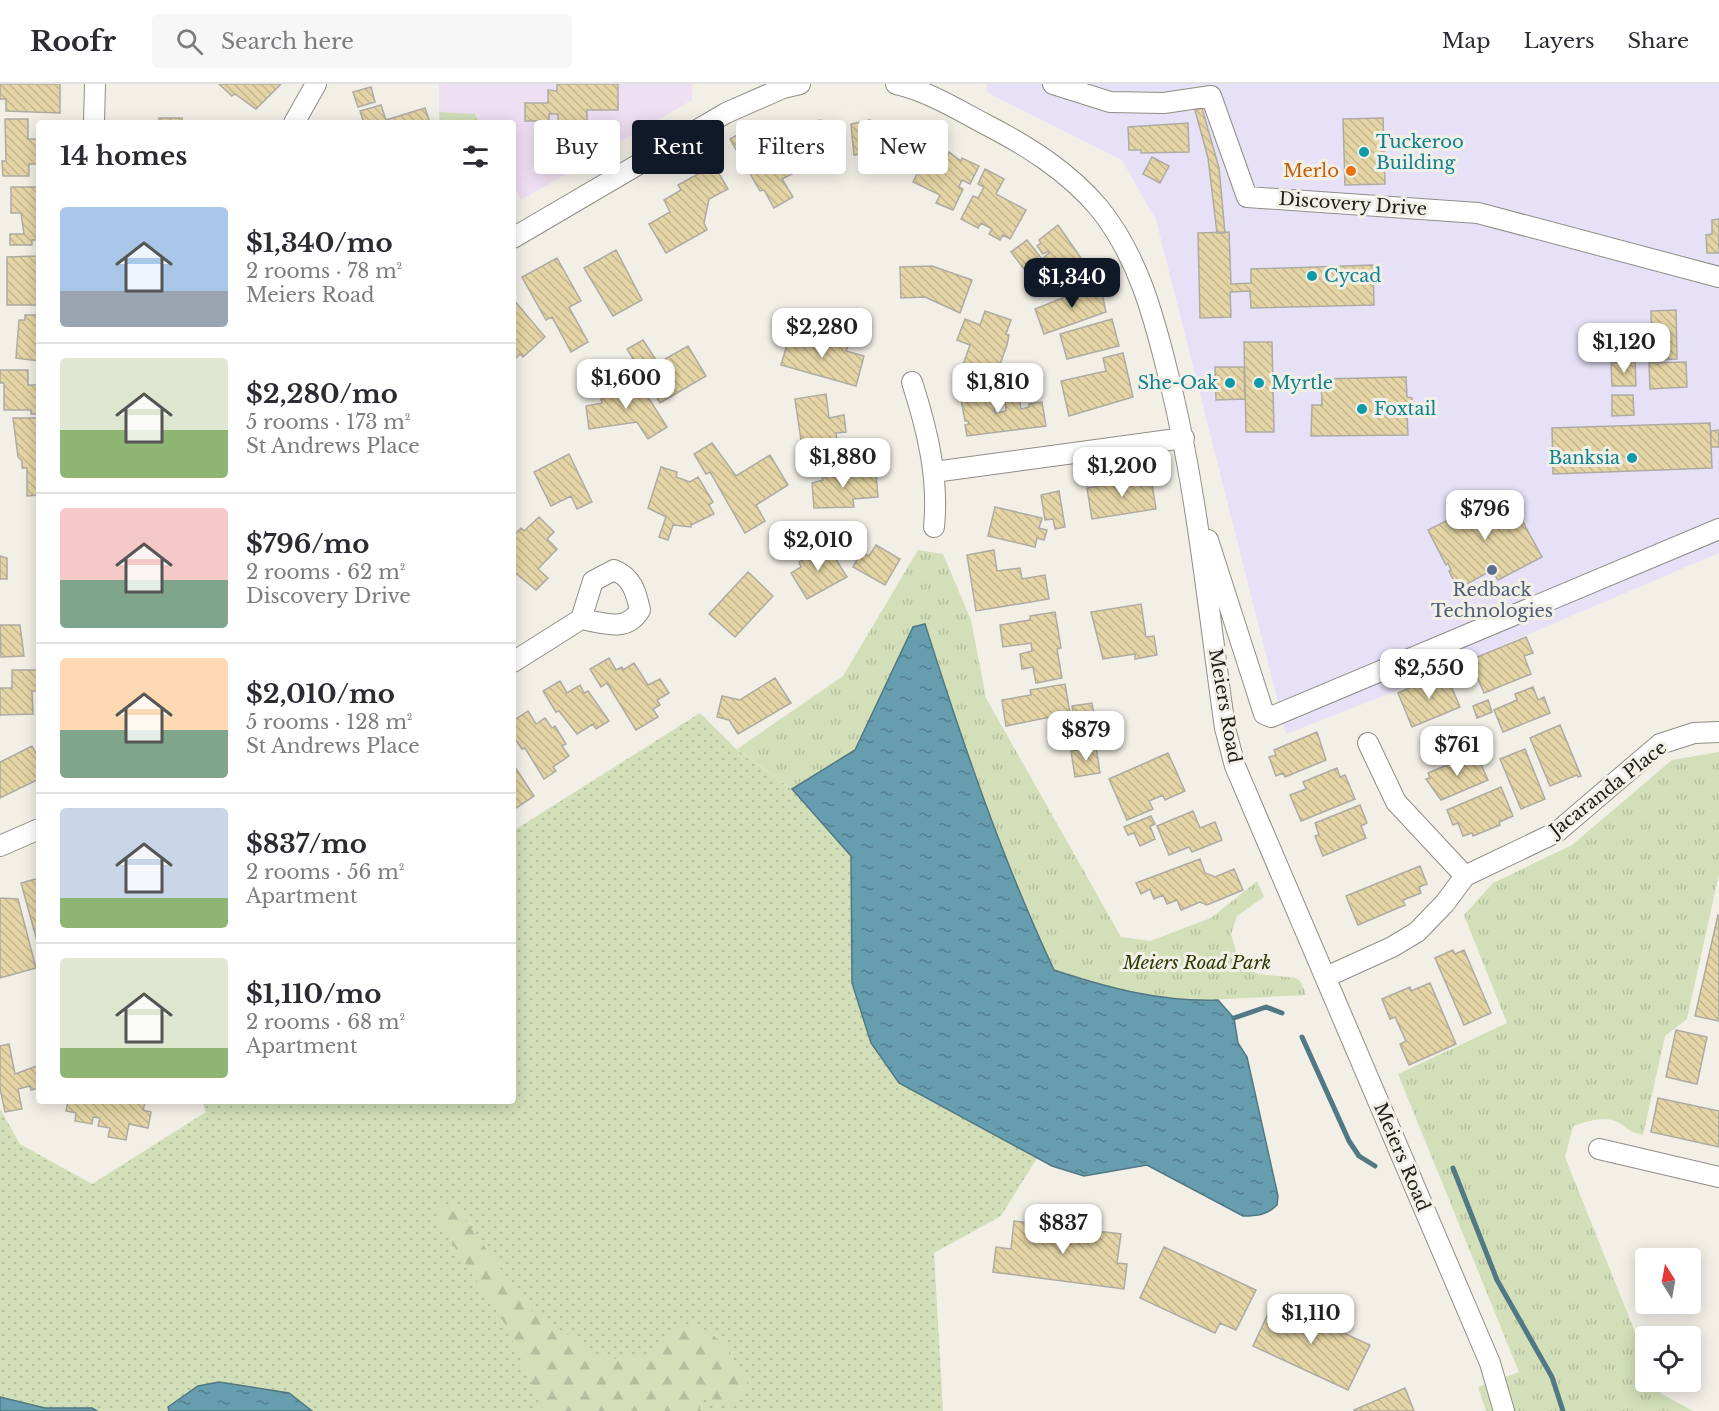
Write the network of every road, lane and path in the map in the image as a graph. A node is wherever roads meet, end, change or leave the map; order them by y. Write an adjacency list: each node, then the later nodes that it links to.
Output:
1 (95, 84): 8 (street)
2 (316, 84): 9 (street)
3 (800, 84): 10 (street)
4 (896, 84): 7 (street, Meiers Road)
5 (1064, 86): 6 (street, Discovery Drive)
6 (1216, 90): 11 (street, Discovery Drive)
7 (940, 91): 13 (street, Meiers Road)
8 (94, 120)
9 (296, 120)
10 (516, 236)
11 (1719, 277)
12 (912, 382): 14 (street)
13 (1184, 438): 14 (street); 15 (street, Meiers Road)
14 (934, 472): 16 (street)
15 (1192, 489): 17 (street); 25 (street, Meiers Road)
16 (934, 527)
17 (1719, 529)
18 (581, 619): 19 (street)
19 (516, 660)
20 (1719, 732): 24 (street, Jacaranda Place)
21 (1368, 743): 24 (street)
22 (36, 830): 23 (street)
23 (0, 846)
24 (1465, 876): 25 (street, Jacaranda Place)
25 (1326, 977): 28 (street, Meiers Road)
26 (1599, 1149): 27 (street)
27 (1719, 1177)
28 (1504, 1411)

